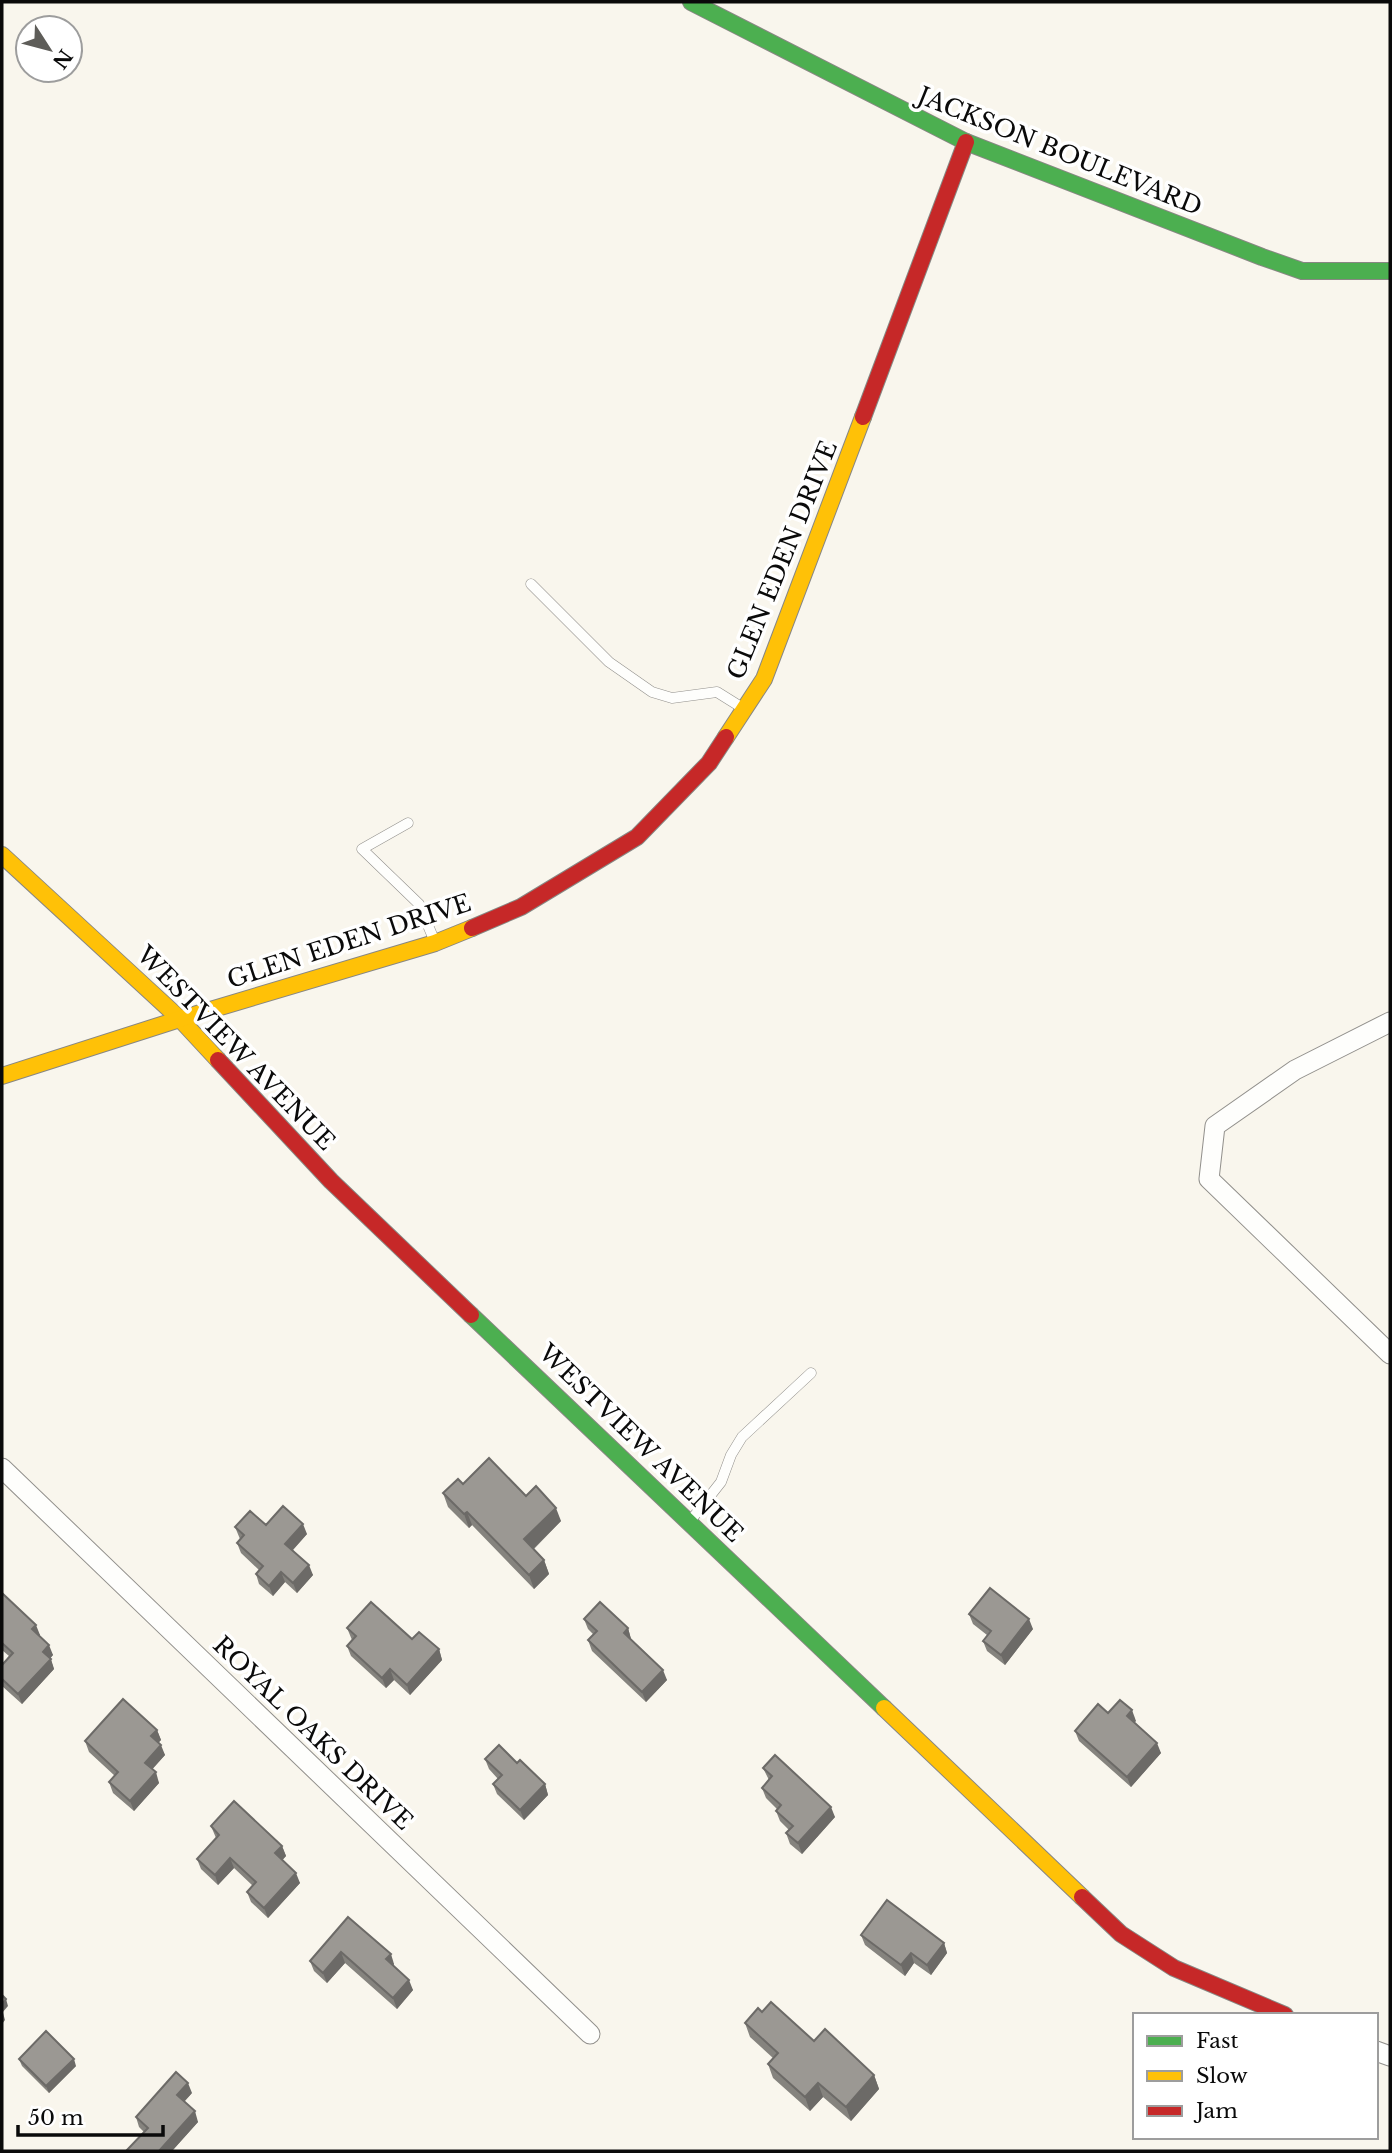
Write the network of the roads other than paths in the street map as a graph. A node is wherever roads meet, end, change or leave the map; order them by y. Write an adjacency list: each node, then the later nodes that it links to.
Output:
1 (691, 2): 2 (street, JACKSON BOULEVARD)
2 (965, 142): 3 (street, JACKSON BOULEVARD); 5 (street, GLEN EDEN DRIVE)
3 (1390, 271)
4 (531, 584): 5 (lane)
5 (745, 709): 8 (street, GLEN EDEN DRIVE)
6 (408, 823): 8 (lane)
7 (2, 855): 9 (street, WESTVIEW AVENUE)
8 (435, 943): 9 (street, GLEN EDEN DRIVE)
9 (180, 1019): 11 (street, GLEN EDEN DRIVE); 15 (street, WESTVIEW AVENUE)
10 (1390, 1022): 12 (street)
11 (2, 1076)
12 (1390, 1354)
13 (811, 1374): 15 (lane)
14 (2, 1468): 17 (street, ROYAL OAKS DRIVE)
15 (689, 1523): 16 (street, WESTVIEW AVENUE)
16 (1280, 2013)
17 (590, 2034)

